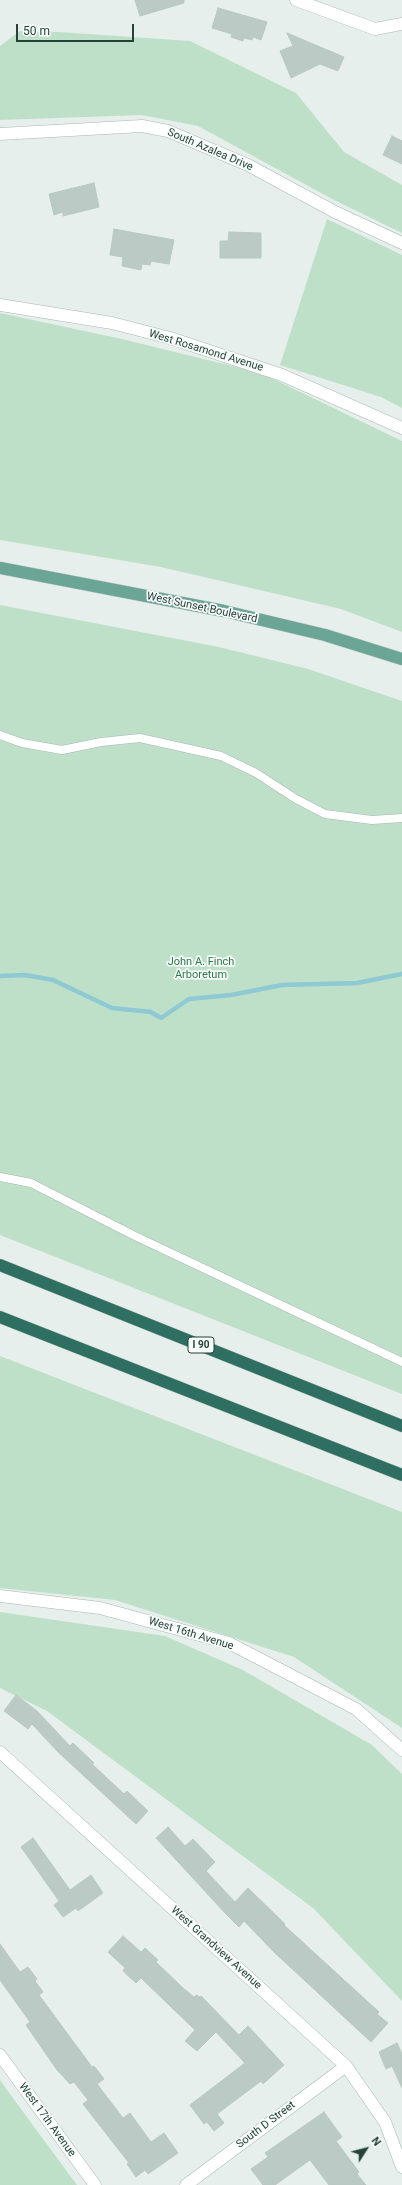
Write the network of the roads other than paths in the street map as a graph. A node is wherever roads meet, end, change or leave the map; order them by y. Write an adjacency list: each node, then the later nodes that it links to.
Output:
1 (296, 0): 2 (street)
2 (402, 24)
3 (0, 134): 4 (street, South Azalea Drive)
4 (402, 242)
5 (0, 305): 6 (street, West Rosamond Avenue)
6 (402, 428)
7 (0, 568): 8 (main road, West Sunset Boulevard)
8 (402, 659)
9 (0, 736): 10 (lane)
10 (402, 818)
11 (0, 1177): 14 (lane)
12 (0, 1265): 15 (highway, I 90)
13 (0, 1317): 16 (highway)
14 (402, 1362)
15 (402, 1426)
16 (402, 1475)
17 (0, 1596): 18 (street, West 16th Avenue)
18 (402, 1750)
19 (0, 1752): 21 (street, West Grandview Avenue)
20 (0, 2055): 23 (street, West 17th Avenue)
21 (346, 2066): 22 (street, West Grandview Avenue); 24 (street, South D Street)
22 (402, 2167)
23 (95, 2185)
24 (186, 2185)

